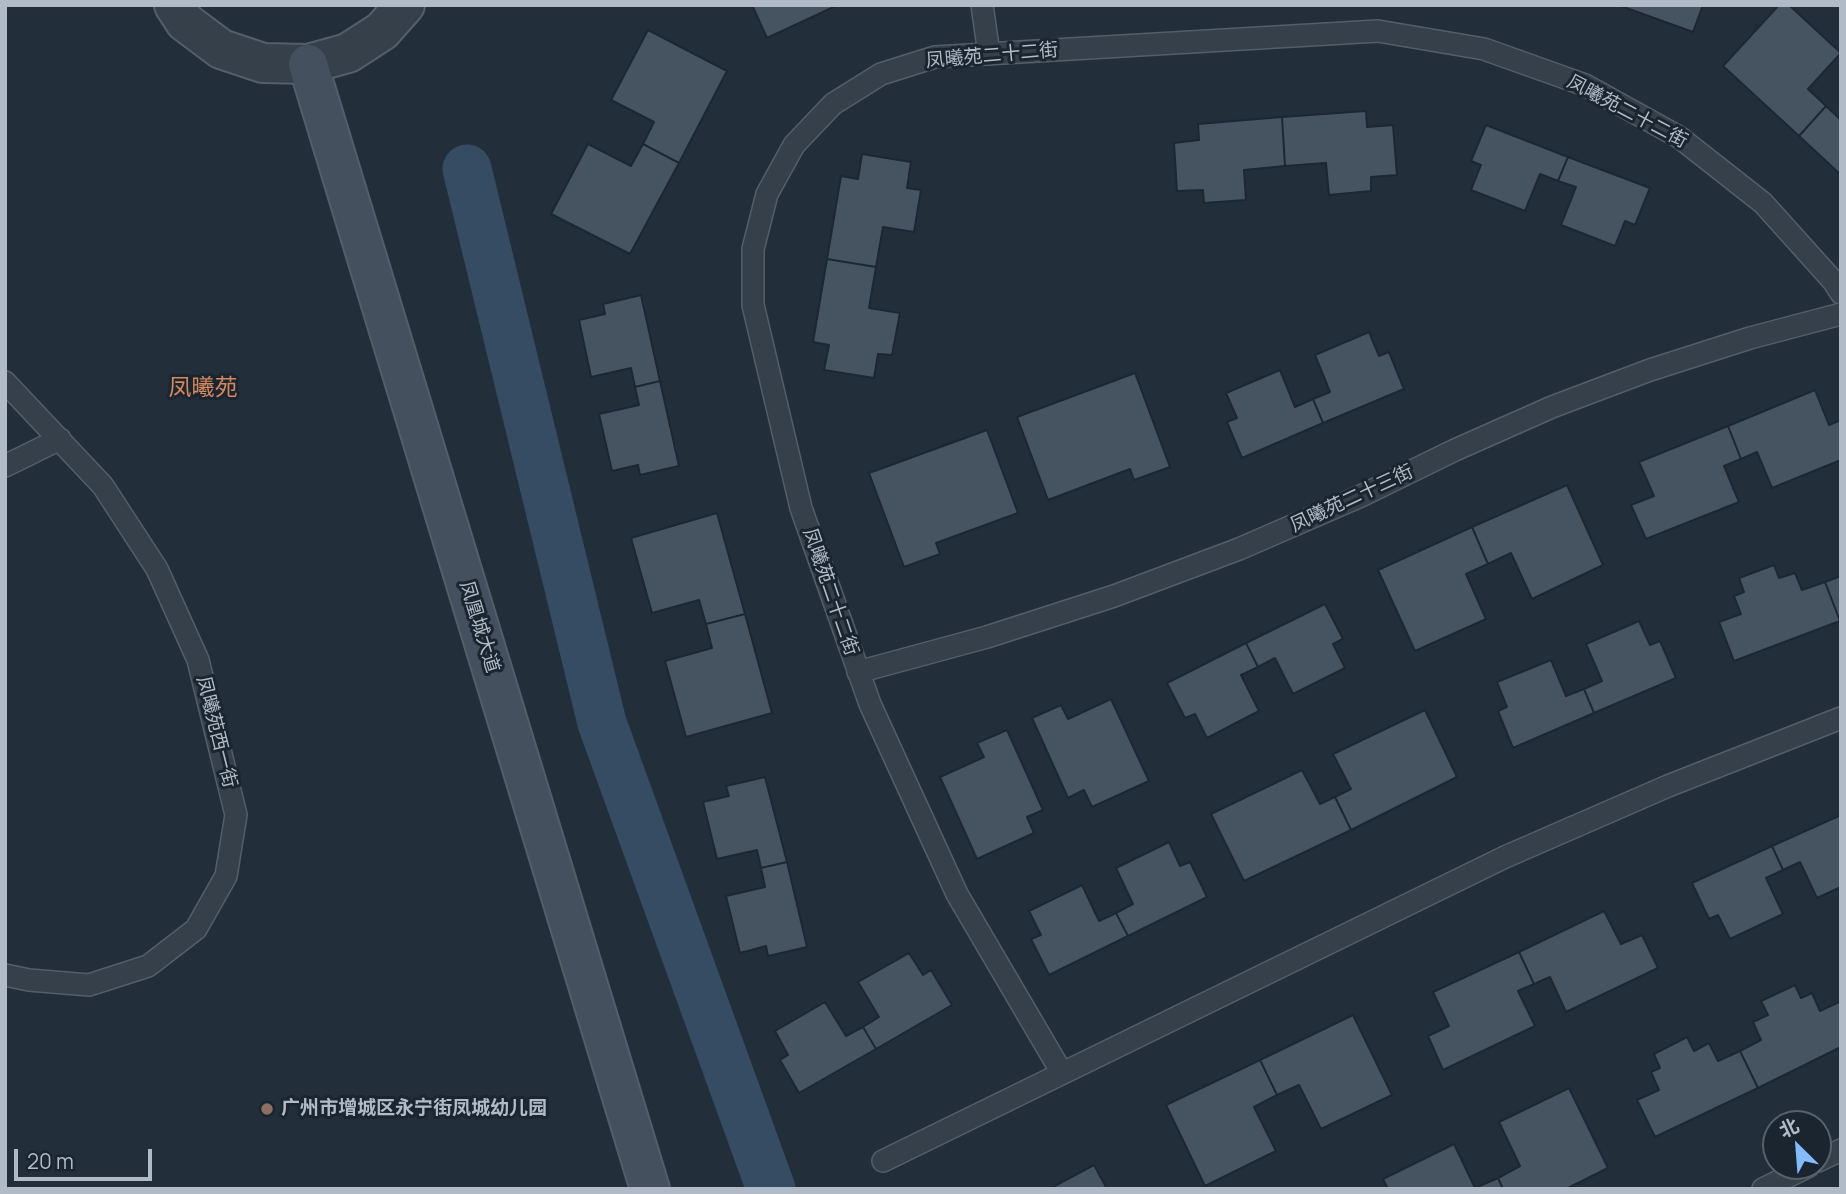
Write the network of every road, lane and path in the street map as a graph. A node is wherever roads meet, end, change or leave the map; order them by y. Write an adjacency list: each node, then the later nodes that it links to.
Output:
1 (174, 5): 5 (street)
2 (405, 5): 5 (street)
3 (982, 5): 4 (lane)
4 (989, 54): 6 (lane, 凤曦苑二十二街); 11 (lane, 凤曦苑二十二街)
5 (308, 64): 17 (main road, 凤凰城大道)
6 (1841, 293)
7 (1841, 314): 11 (lane, 凤曦苑二十三街)
8 (5, 382): 9 (lane, 凤曦苑西一街)
9 (60, 439): 10 (lane); 13 (lane, 凤曦苑西一街)
10 (5, 466)
11 (858, 672): 14 (lane, 凤曦苑二十二街)
12 (1841, 718): 14 (lane)
13 (5, 975)
14 (1062, 1073): 15 (lane)
15 (883, 1161)
16 (1781, 1180): 18 (lane)
17 (650, 1189)
18 (1763, 1189)

